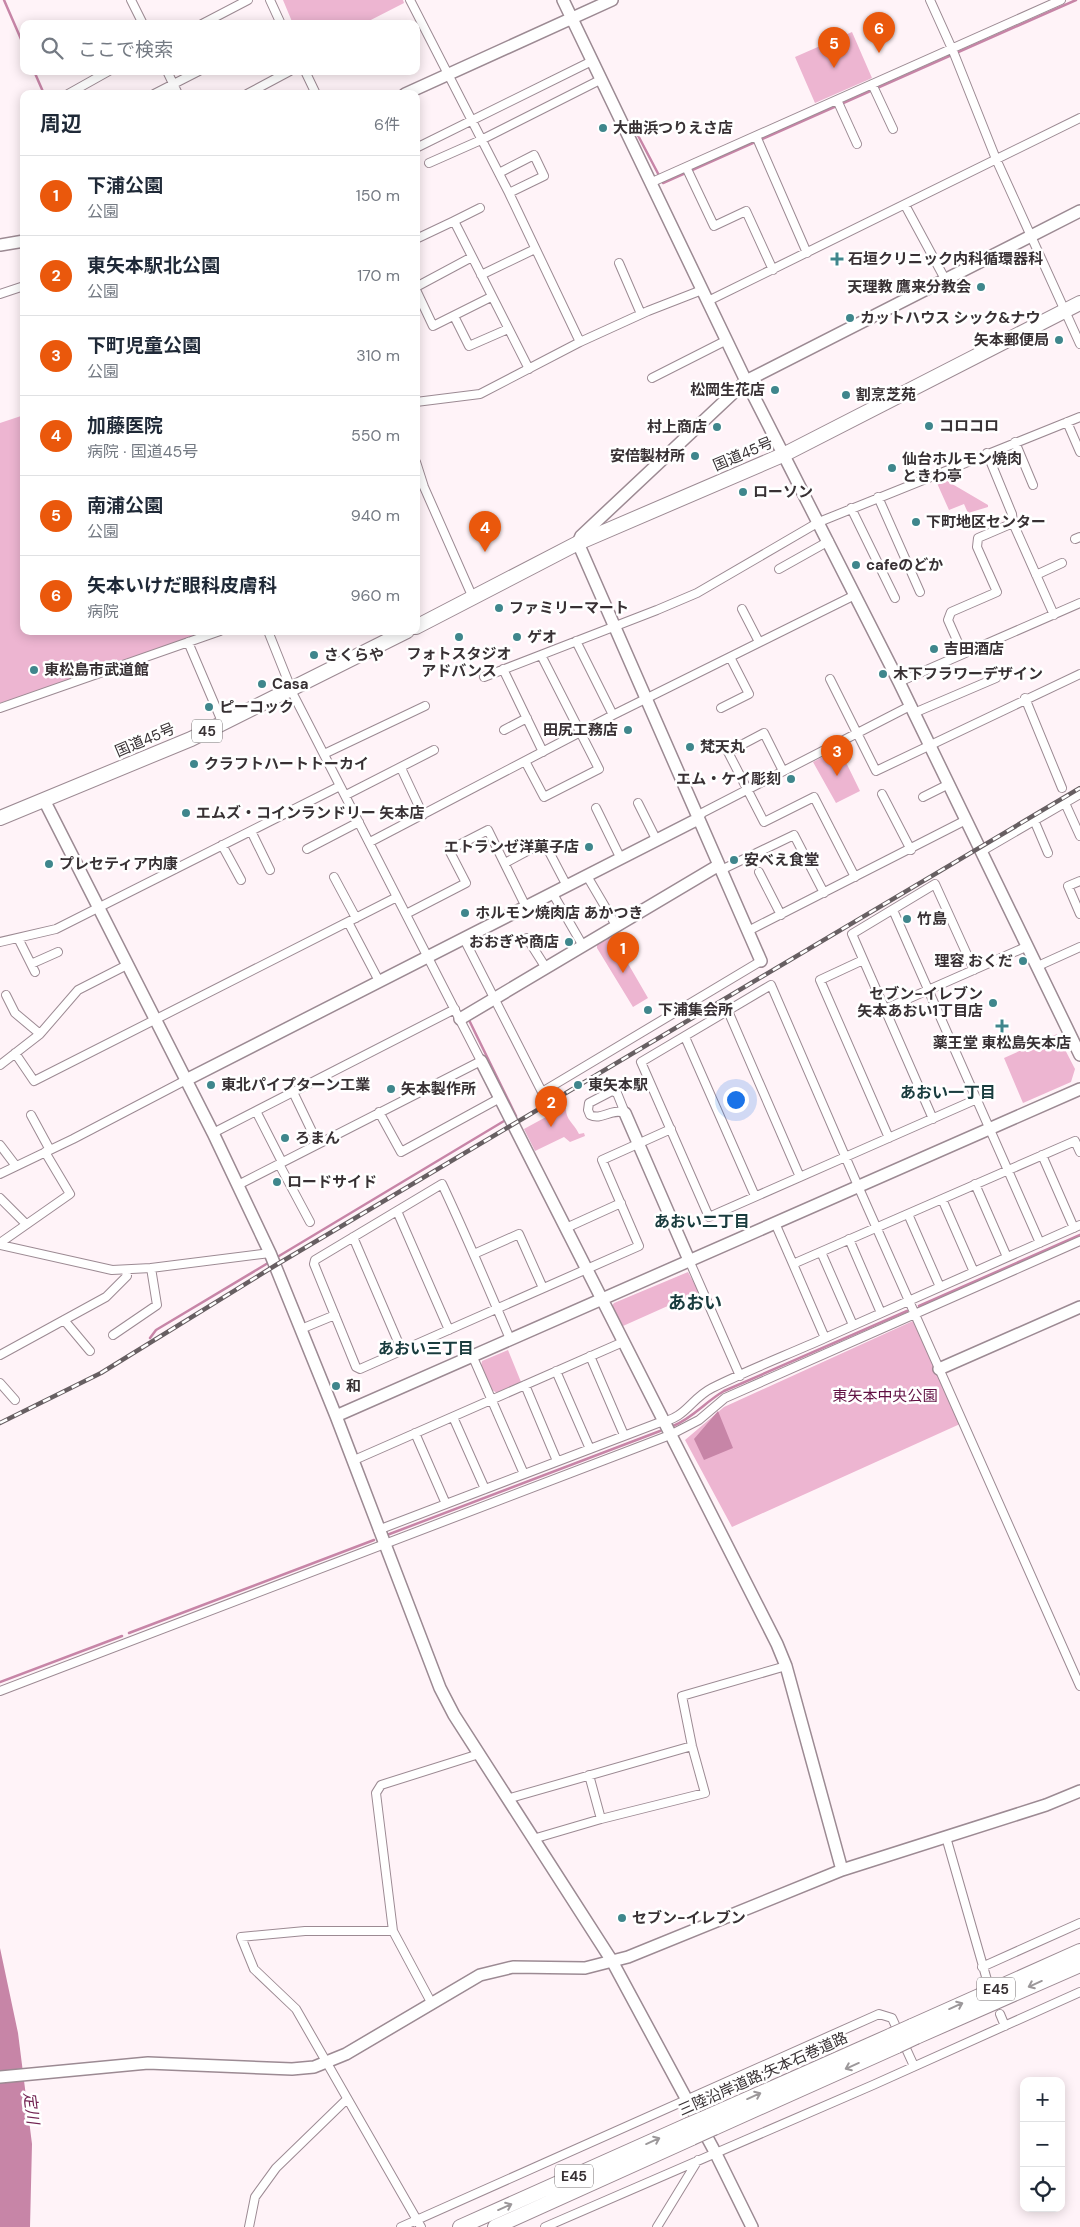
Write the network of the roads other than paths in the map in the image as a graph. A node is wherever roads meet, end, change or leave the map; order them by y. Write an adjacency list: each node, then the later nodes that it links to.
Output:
1 (130, 0): 10 (street)
2 (248, 0): 11 (street)
3 (270, 0): 12 (street)
4 (410, 0): 13 (street)
5 (563, 0): 9 (street)
6 (612, 0): 9 (street)
7 (930, 0): 15 (street)
8 (1061, 0): 15 (street)
9 (572, 18): 16 (street); 17 (street)
10 (141, 20)
11 (210, 20)
12 (279, 20)
13 (420, 20)
14 (420, 21): 17 (street)
15 (953, 52): 25 (street); 40 (street)
16 (592, 61): 23 (street); 34 (street)
17 (449, 72): 31 (street); 34 (street)
18 (102, 75): 26 (street)
19 (169, 75): 24 (street)
20 (191, 75): 24 (street)
21 (283, 75): 29 (street)
22 (307, 75): 30 (street)
23 (600, 80): 37 (street); 44 (street)
24 (173, 84): 27 (street); 28 (street)
25 (874, 88): 32 (street); 35 (street)
26 (75, 90)
27 (162, 90)
28 (176, 90)
29 (254, 90)
30 (314, 90)
31 (413, 90)
32 (839, 103): 36 (street); 38 (street)
33 (1080, 118): 40 (street)
34 (472, 120): 37 (street); 39 (street)
35 (893, 129)
36 (757, 139): 42 (street); 55 (street)
37 (481, 140): 41 (street); 43 (street)
38 (857, 144)
39 (420, 146)
40 (996, 159): 46 (street); 50 (street)
41 (429, 163)
42 (687, 170): 44 (street); 58 (street)
43 (499, 173): 45 (street); 45 (street)
44 (657, 180): 63 (street)
45 (510, 193): 54 (street)
46 (905, 205): 55 (street); 60 (street)
47 (480, 208): 49 (street)
48 (1080, 211): 50 (street)
49 (454, 222): 51 (street); 56 (street)
50 (1031, 236): 60 (street); 69 (street)
51 (420, 237)
52 (20, 242): 53 (street)
53 (0, 245)
54 (535, 249): 59 (street); 74 (street)
55 (807, 253): 58 (street)
56 (472, 257): 59 (street); 61 (street)
57 (619, 263): 70 (street)
58 (773, 270): 67 (street)
59 (481, 274): 66 (street)
60 (945, 279): 78 (street)
61 (420, 286)
62 (20, 287): 64 (street)
63 (702, 290): 67 (street); 70 (street)
64 (0, 294)
65 (420, 297): 71 (street)
66 (491, 297): 71 (street); 72 (street)
67 (708, 301): 73 (street)
68 (1080, 303): 69 (highway, 国道45号)
69 (1066, 310): 75 (street); 85 (highway, 国道45号)
70 (641, 314): 74 (street)
71 (454, 316): 72 (street)
72 (508, 329): 76 (street)
73 (727, 340): 77 (street); 78 (street)
74 (580, 342): 76 (street)
75 (1080, 344)
76 (529, 369): 79 (street)
77 (652, 378)
78 (746, 380): 85 (street); 93 (street)
79 (420, 402)
80 (1080, 417): 81 (street)
81 (1067, 422): 82 (street); 83 (street)
82 (1015, 442): 84 (street); 87 (street)
83 (1080, 452)
84 (987, 453): 88 (street); 91 (street)
85 (785, 454): 90 (street); 93 (highway, 国道45号)
86 (420, 474): 99 (street)
87 (1033, 484)
88 (878, 497): 89 (street); 97 (street)
89 (851, 508): 90 (street); 100 (street)
90 (819, 522): 92 (street); 105 (street)
91 (1013, 523): 96 (street); 112 (street)
92 (828, 541): 95 (street); 98 (street)
93 (578, 543): 99 (highway, 国道45号); 105 (street)
94 (1062, 563): 96 (street)
95 (779, 569)
96 (1036, 575): 103 (street)
97 (920, 592)
98 (855, 595): 111 (street); 120 (street)
99 (473, 598): 104 (highway, 国道45号)
100 (895, 598)
101 (1080, 603): 103 (street)
102 (742, 608): 111 (street)
103 (1054, 615): 112 (street)
104 (420, 625)
105 (614, 627): 109 (street); 123 (street)
106 (208, 635): 110 (street)
107 (270, 635): 121 (street)
108 (399, 635): 121 (highway, 国道45号 / 45)
109 (576, 641): 113 (street); 128 (street)
110 (188, 642): 125 (street); 130 (street)
111 (760, 642): 114 (street)
112 (963, 654): 120 (street)
113 (541, 655): 115 (street); 132 (street)
114 (730, 657): 123 (street); 126 (street)
115 (503, 669): 117 (street); 129 (street)
116 (1080, 674): 122 (street)
117 (484, 677)
118 (830, 678): 133 (street)
119 (996, 678): 127 (street)
120 (899, 682): 127 (street)
121 (292, 690): 130 (highway, 国道45号 / 45); 137 (street)
122 (1026, 698): 134 (street); 143 (street)
123 (646, 699): 128 (street); 155 (street)
124 (425, 706): 137 (street)
125 (0, 708)
126 (721, 708)
127 (912, 710): 133 (street); 134 (street)
128 (613, 715): 132 (street)
129 (527, 718): 131 (street); 136 (street)
130 (223, 724): 149 (highway, 国道45号 / 45)
131 (504, 730)
132 (579, 733): 136 (street); 138 (street)
133 (857, 734): 134 (street); 140 (street)
134 (928, 744): 141 (street)
135 (434, 750): 139 (street)
136 (543, 752): 138 (street)
137 (324, 754): 142 (street)
138 (525, 761): 153 (street)
139 (401, 768): 147 (street); 153 (street)
140 (783, 771): 144 (street); 144 (street)
141 (949, 784): 148 (street); 156 (street)
142 (340, 786): 147 (street); 159 (street)
143 (1062, 788)
144 (747, 789): 155 (street); 175 (street)
145 (882, 794): 165 (street)
146 (1080, 794): 151 (street)
147 (346, 796): 158 (street)
148 (923, 797)
149 (44, 800): 154 (highway, 国道45号 / 45); 183 (street)
150 (638, 802): 161 (street)
151 (1065, 803): 157 (street); 160 (street)
152 (596, 808): 168 (street)
153 (423, 815): 162 (street)
154 (0, 818)
155 (698, 819): 161 (street); 170 (street)
156 (966, 820): 165 (street); 166 (street)
157 (1034, 820): 166 (street); 167 (street)
158 (359, 822): 162 (street); 164 (street)
159 (251, 831): 163 (street); 171 (street)
160 (1080, 836)
161 (657, 840): 168 (street)
162 (370, 842): 181 (street)
163 (222, 845): 176 (street); 183 (street)
164 (307, 849)
165 (911, 850): 175 (street)
166 (982, 851): 197 (street)
167 (1048, 853)
168 (622, 858): 173 (street)
169 (505, 863): 178 (street); 182 (street); 185 (street)
170 (720, 868): 179 (street); 190 (street); 191 (street)
171 (270, 870)
172 (759, 872): 187 (street)
173 (586, 876): 178 (street); 190 (street)
174 (334, 877): 188 (street)
175 (855, 877): 179 (street)
176 (241, 880)
177 (1080, 881): 186 (street)
178 (568, 886): 180 (street)
179 (824, 893): 187 (street)
180 (553, 894): 182 (street); 196 (street)
181 (398, 897): 185 (street); 188 (street)
182 (526, 907): 194 (street)
183 (98, 908): 192 (street); 204 (street)
184 (893, 910): 201 (street); 207 (street); 210 (street)
185 (406, 914): 200 (street)
186 (1080, 914)
187 (780, 915): 191 (street)
188 (356, 918): 189 (street)
189 (348, 922): 209 (street); 216 (street)
190 (617, 927): 196 (street)
191 (748, 931): 202 (street)
192 (18, 938): 195 (street); 203 (street)
193 (527, 938): 206 (street)
194 (464, 939): 200 (street); 212 (street)
195 (0, 942)
196 (583, 946): 206 (street)
197 (1028, 946): 205 (street); 207 (street)
198 (1080, 947): 205 (street)
199 (58, 952): 203 (street)
200 (428, 956): 209 (street); 215 (street)
201 (863, 960): 213 (street); 236 (street)
202 (761, 961): 212 (street)
203 (31, 964): 208 (street)
204 (127, 965): 216 (street); 217 (street)
205 (1038, 966): 220 (street)
206 (546, 968): 212 (street)
207 (974, 970): 210 (street)
208 (35, 972)
209 (379, 981): 223 (street)
210 (928, 990): 213 (street); 227 (street)
211 (6, 995): 217 (street)
212 (496, 998): 215 (street)
213 (885, 1009): 232 (street)
214 (728, 1011): 218 (street); 243 (street); 248 (street)
215 (458, 1014): 221 (street); 225 (street)
216 (154, 1019): 219 (street); 223 (street)
217 (40, 1034): 219 (street)
218 (685, 1037): 234 (street); 252 (street)
219 (15, 1053): 222 (street)
220 (1080, 1055)
221 (481, 1061): 226 (street); 229 (street)
222 (0, 1065)
223 (186, 1080): 235 (street); 240 (street)
224 (1080, 1089): 233 (street)
225 (293, 1092): 228 (street); 237 (street)
226 (500, 1098): 229 (street); 263 (street)
227 (977, 1099): 232 (street); 233 (street)
228 (256, 1111): 235 (street); 244 (street)
229 (379, 1112): 237 (street)
230 (625, 1113): 230 (street); 238 (street)
231 (31, 1115): 240 (street)
232 (933, 1119): 236 (street)
233 (990, 1128): 246 (street); 251 (street)
234 (670, 1129): 238 (street); 252 (street)
235 (213, 1133): 250 (street)
236 (889, 1138): 243 (street)
237 (318, 1144): 244 (street)
238 (638, 1144): 255 (street); 273 (street)
239 (0, 1145): 245 (street)
240 (48, 1151): 245 (street); 260 (street)
241 (1080, 1152): 242 (street)
242 (1042, 1155): 246 (street); 261 (street)
243 (845, 1157): 248 (street); 251 (street)
244 (281, 1163): 250 (street); 258 (street)
245 (16, 1166): 247 (street)
246 (1008, 1170): 249 (street); 267 (street)
247 (0, 1174)
248 (800, 1177): 252 (street)
249 (975, 1184): 254 (street); 272 (street)
250 (238, 1186): 270 (street)
251 (858, 1186): 259 (street); 262 (street)
252 (756, 1196)
253 (0, 1198): 260 (street)
254 (942, 1199): 257 (street); 278 (street)
255 (621, 1203): 263 (street); 276 (street)
256 (397, 1211): 264 (street); 271 (street); 291 (street)
257 (908, 1214): 262 (street); 279 (street)
258 (310, 1222)
259 (774, 1223): 273 (street); 274 (street)
260 (26, 1224): 268 (street)
261 (1077, 1226): 267 (street)
262 (876, 1227): 265 (street); 282 (street)
263 (566, 1228): 276 (street)
264 (353, 1237): 286 (street); 297 (street)
265 (849, 1239): 269 (street); 285 (street)
266 (1080, 1241): 287 (street)
267 (1040, 1243): 272 (street)
268 (0, 1244): 277 (street)
269 (821, 1252): 274 (street); 289 (street)
270 (270, 1253): 275 (street); 290 (street)
271 (474, 1254): 280 (street); 284 (street)
272 (1007, 1257): 278 (street)
273 (689, 1260): 281 (street); 303 (street)
274 (793, 1264): 293 (street)
275 (151, 1268): 277 (street); 292 (street)
276 (586, 1269): 280 (street); 281 (street)
277 (126, 1271): 288 (street)
278 (974, 1272): 279 (street)
279 (940, 1287): 282 (street)
280 (543, 1288): 284 (street)
281 (601, 1299): 294 (street); 295 (street)
282 (909, 1300): 285 (street); 287 (street)
283 (1080, 1307): 301 (street)
284 (497, 1309): 291 (street); 294 (street)
285 (881, 1313): 289 (street)
286 (335, 1315): 290 (street); 297 (street)
287 (915, 1315): 301 (street); 312 (street)
288 (64, 1320): 296 (street); 298 (street)
289 (853, 1325): 293 (street)
290 (301, 1329): 308 (street)
291 (449, 1330): 297 (street)
292 (113, 1335)
293 (825, 1338): 303 (street)
294 (510, 1339): 299 (street)
295 (623, 1342): 300 (street); 310 (street)
296 (90, 1351)
297 (402, 1351)
298 (0, 1355)
299 (472, 1355): 306 (street); 308 (street)
300 (590, 1356): 302 (street); 313 (street)
301 (939, 1369): 323 (street)
302 (556, 1371): 305 (street); 314 (street)
303 (740, 1376): 310 (street)
304 (0, 1383): 307 (street)
305 (524, 1385): 306 (street); 316 (street)
306 (492, 1399): 309 (street); 317 (street)
307 (15, 1400)
308 (336, 1416): 315 (street)
309 (453, 1417): 311 (street); 318 (street)
310 (663, 1422): 312 (street); 313 (street)
311 (415, 1433): 315 (street); 319 (street)
312 (670, 1435): 321 (street); 322 (street)
313 (624, 1436): 314 (street)
314 (590, 1449): 316 (street)
315 (352, 1461): 320 (street)
316 (557, 1461): 317 (street)
317 (524, 1474): 318 (street)
318 (484, 1489): 319 (street)
319 (446, 1504): 320 (street)
320 (378, 1530): 321 (street)
321 (384, 1544): 324 (street); 326 (street)
322 (786, 1666): 325 (street); 333 (street)
323 (1080, 1686)
324 (0, 1691)
325 (692, 1746): 327 (street); 330 (street)
326 (479, 1754): 329 (street); 335 (street)
327 (590, 1774): 329 (street); 330 (street)
328 (1080, 1791): 331 (street)
329 (507, 1799): 332 (street)
330 (601, 1819): 332 (street)
331 (946, 1837): 333 (street); 339 (street)
332 (533, 1839): 337 (street)
333 (842, 1870): 337 (street)
334 (1080, 1923): 339 (street)
335 (393, 1931): 342 (street); 346 (street)
336 (1080, 1951): 345 (highway, 三陸沿岸道路;矢本石巻道路 / E45, one-way to 336)
337 (612, 1961): 342 (street); 350 (street)
338 (1080, 1964): 345 (highway, 三陸沿岸道路;矢本石巻道路 / E45, one-way to 345)
339 (982, 1967): 340 (street)
340 (987, 1980)
341 (1080, 1992): 344 (street)
342 (432, 2004): 346 (street)
343 (1000, 2014): 344 (street)
344 (1005, 2026): 347 (street)
345 (914, 2032): 351 (highway, 三陸沿岸道路;矢本石巻道路 / E45, bridge)
346 (327, 2063): 348 (street); 349 (street)
347 (914, 2066): 350 (street); 352 (street)
348 (0, 2078)
349 (347, 2099): 354 (street); 355 (street)
350 (688, 2100): 352 (street); 354 (street)
351 (690, 2132): 357 (highway, 三陸沿岸道路;矢本石巻道路 / E45, one-way to 351); 358 (highway, 三陸沿岸道路;矢本石巻道路 / E45)
352 (716, 2152): 353 (street); 361 (street)
353 (698, 2160): 359 (street); 360 (street)
354 (419, 2223): 356 (street)
355 (249, 2227)
356 (401, 2227)
357 (460, 2227)
358 (495, 2227)
359 (545, 2227)
360 (657, 2227)
361 (752, 2227)

